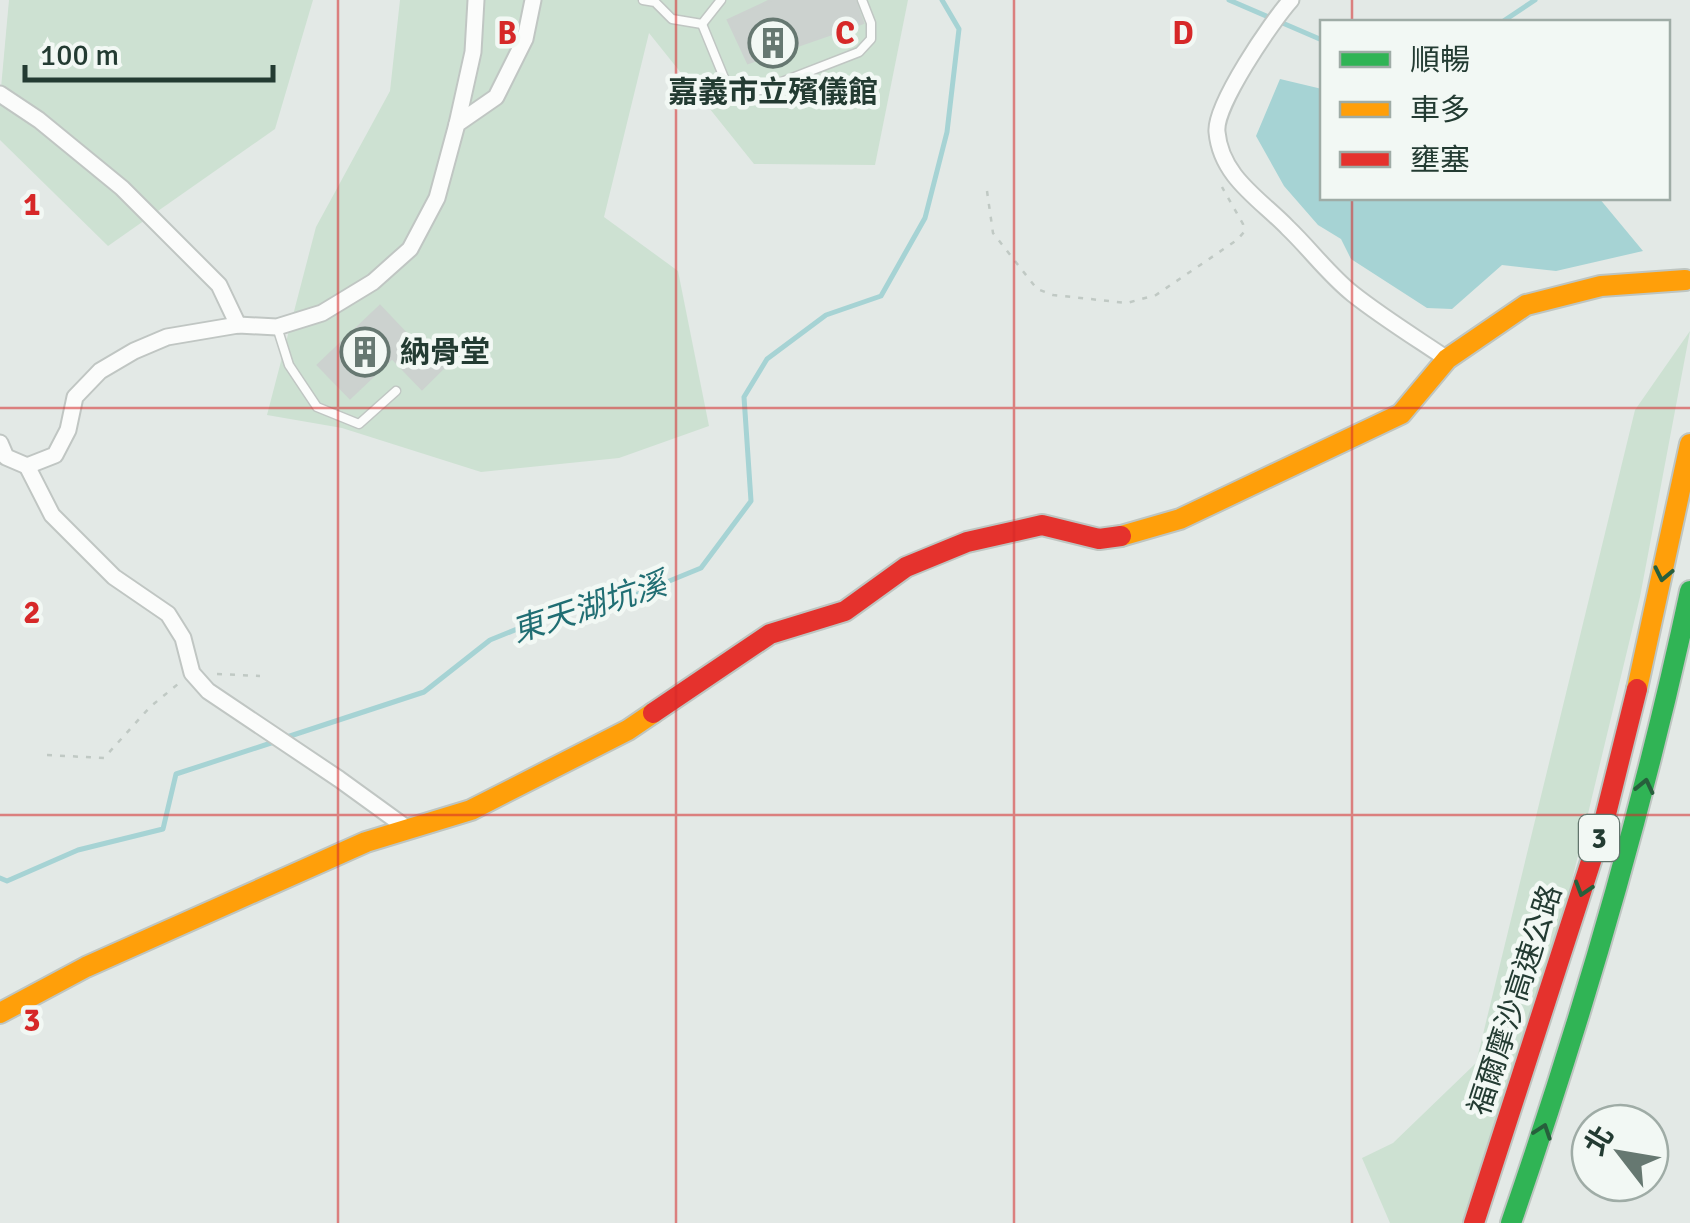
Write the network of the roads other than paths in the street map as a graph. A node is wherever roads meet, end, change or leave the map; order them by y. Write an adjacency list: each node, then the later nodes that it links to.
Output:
1 (476, 0): 10 (street)
2 (533, 0): 10 (street)
3 (643, 0): 7 (lane)
4 (721, 0): 8 (lane)
5 (862, 0): 8 (lane)
6 (1291, 0): 14 (street)
7 (655, 1): 8 (lane)
8 (702, 24)
9 (0, 94): 12 (street)
10 (456, 124): 13 (street)
11 (1685, 280): 14 (main road)
12 (238, 325): 13 (street); 18 (street)
13 (276, 327): 15 (lane)
14 (1447, 359): 20 (main road)
15 (396, 391)
16 (1690, 444): 22 (main road, 福爾摩沙高速公路 / 3, one-way to 22)
17 (2, 453): 18 (street)
18 (27, 466): 20 (street)
19 (1690, 591): 23 (main road, 3, one-way to 19)
20 (408, 829): 21 (main road)
21 (0, 1013)
22 (1474, 1223)
23 (1511, 1223)

